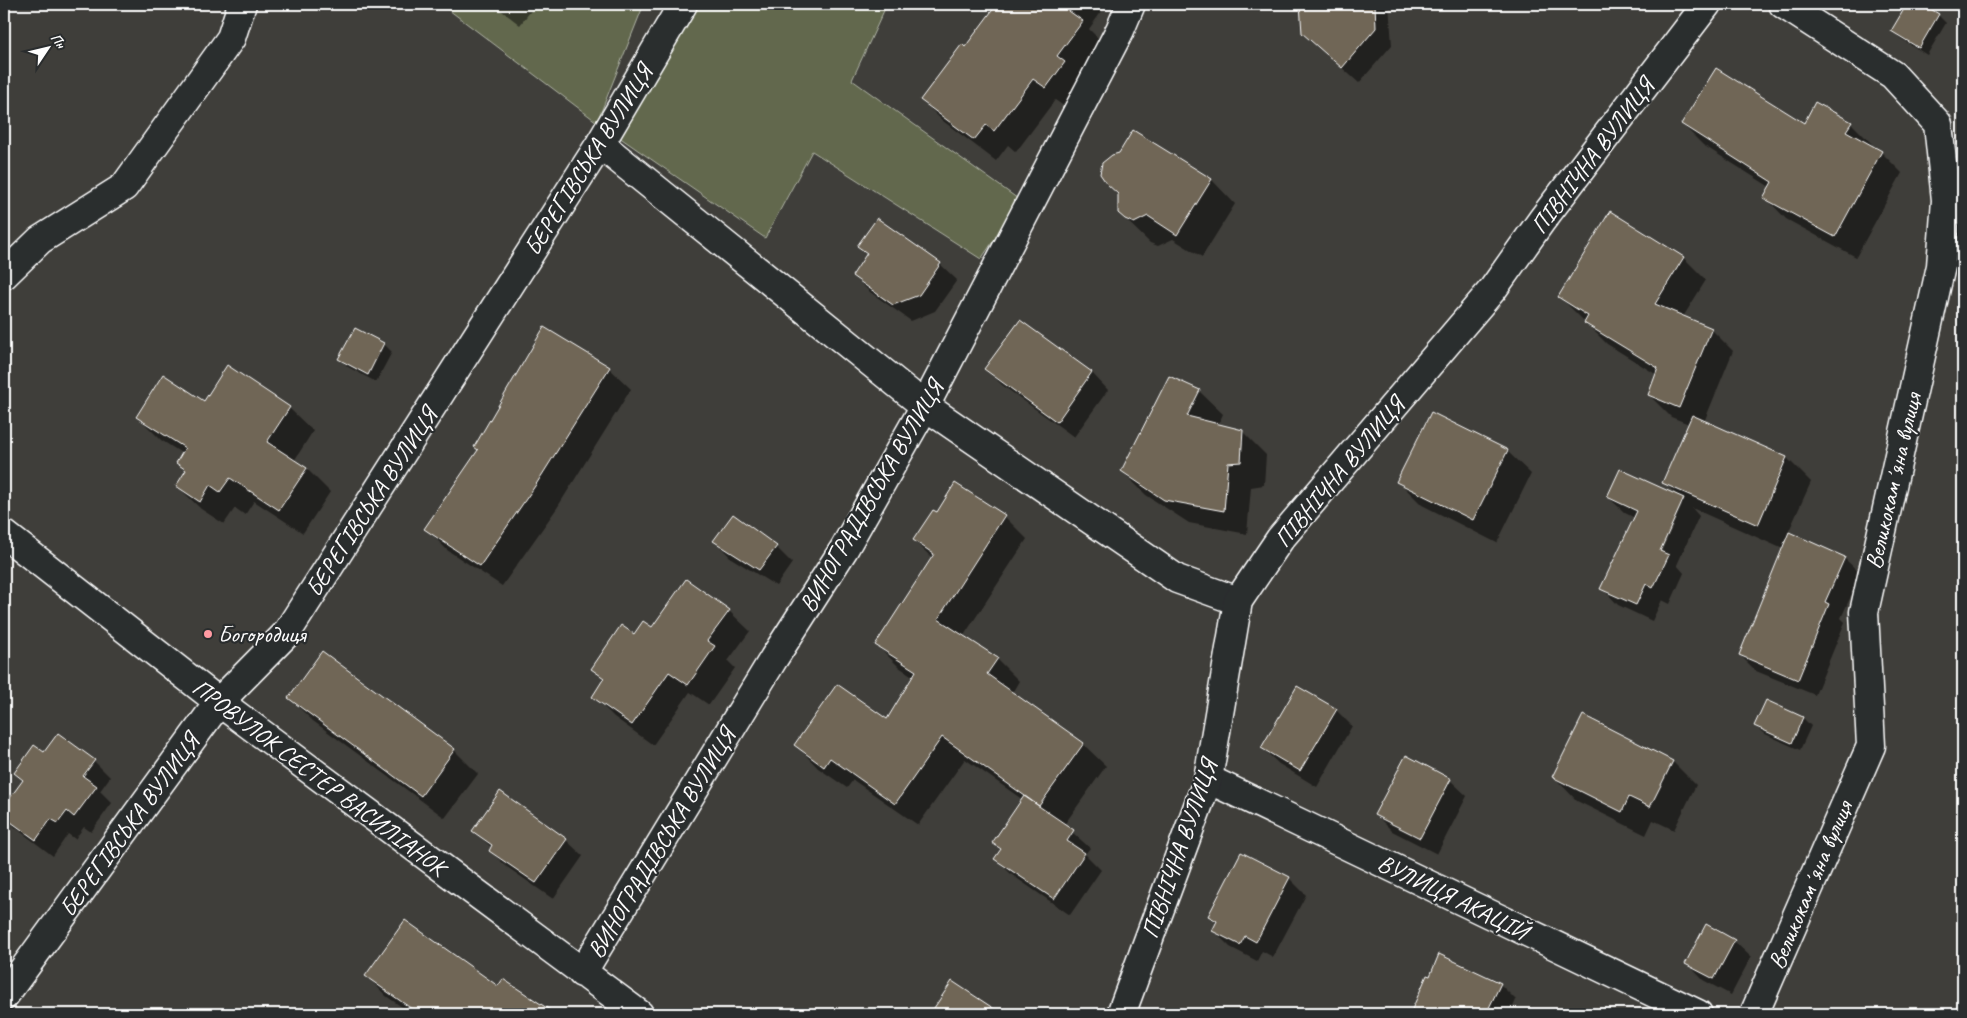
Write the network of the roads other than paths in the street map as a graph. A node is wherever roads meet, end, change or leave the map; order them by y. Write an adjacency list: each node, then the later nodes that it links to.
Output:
1 (242, 4): 7 (street)
2 (682, 4): 6 (street, БЕРЕГІВСЬКА ВУЛИЦЯ)
3 (1131, 4): 8 (street, ВИНОГРАДІВСЬКА ВУЛИЦЯ)
4 (1706, 4): 10 (street, ПІВНІЧНА ВУЛИЦЯ)
5 (1783, 4): 18 (street, Великокамʼяна вулиця)
6 (600, 144): 8 (street); 11 (street, БЕРЕГІВСЬКА ВУЛИЦЯ)
7 (4, 275)
8 (925, 406): 10 (street); 13 (street, ВИНОГРАДІВСЬКА ВУЛИЦЯ)
9 (4, 534): 11 (street, ПРОВУЛОК СЕСТЕР ВАСИЛІАНОК)
10 (1238, 601): 12 (street, ПІВНІЧНА ВУЛИЦЯ)
11 (218, 702): 13 (street, ПРОВУЛОК СЕСТЕР ВАСИЛІАНОК); 14 (street, БЕРЕГІВСЬКА ВУЛИЦЯ)
12 (1208, 779): 16 (street, ПІВНІЧНА ВУЛИЦЯ); 17 (street, ВУЛИЦЯ АКАЦІЙ)
13 (582, 973): 15 (street, ПРОВУЛОК СЕСТЕР ВАСИЛІАНОК)
14 (4, 996)
15 (639, 1014)
16 (1121, 1014)
17 (1698, 1014)
18 (1754, 1014)

